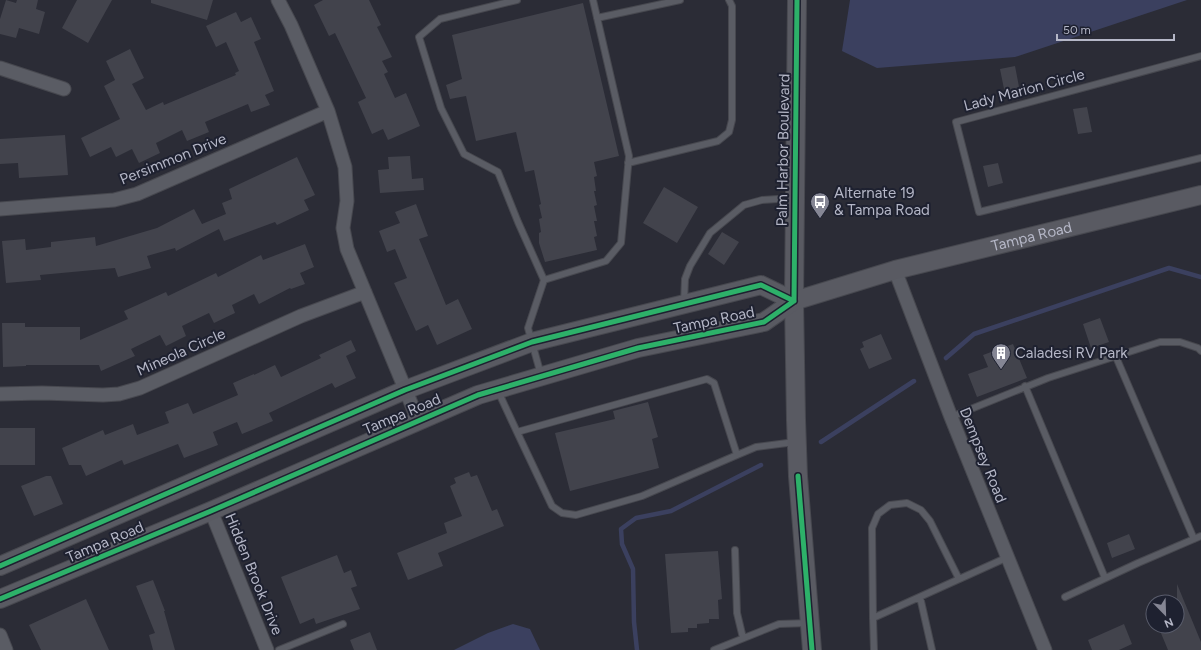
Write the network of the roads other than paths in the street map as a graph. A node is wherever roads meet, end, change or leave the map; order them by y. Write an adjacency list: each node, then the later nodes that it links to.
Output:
1 (278, 0): 11 (street)
2 (517, 0): 18 (lane)
3 (593, 0): 7 (lane)
4 (680, 0): 7 (lane)
5 (729, 0): 13 (lane)
6 (797, 0): 15 (main road, Palm Harbor Boulevard)
7 (597, 18): 13 (lane)
8 (1201, 56): 12 (lane, Lady Marion Circle)
9 (0, 68): 10 (street)
10 (64, 89)
11 (328, 110): 16 (street, Persimmon Drive); 19 (street)
12 (1201, 158)
13 (628, 163): 18 (lane)
14 (1201, 195): 17 (main road, Tampa Road)
15 (795, 198): 20 (main road, Palm Harbor Boulevard); 21 (lane)
16 (0, 209)
17 (895, 270): 20 (main road, Tampa Road); 30 (street, Dempsey Road)
18 (544, 280): 22 (lane)
19 (365, 292): 28 (street); 29 (street, Mineola Circle)
20 (794, 301): 21 (main road, Tampa Road); 25 (main road, Tampa Road); 33 (main road, Palm Harbor Boulevard)
21 (685, 305): 22 (main road, Tampa Road)
22 (532, 342): 25 (lane); 28 (main road, Tampa Road)
23 (1201, 351): 24 (lane)
24 (1116, 357): 26 (lane); 37 (lane)
25 (541, 376): 27 (main road, Tampa Road)
26 (1025, 386): 30 (lane); 41 (lane)
27 (497, 389): 31 (main road, Tampa Road); 32 (lane)
28 (405, 390): 31 (street); 40 (main road, Tampa Road)
29 (0, 394)
30 (951, 417): 39 (street, Dempsey Road)
31 (418, 420): 35 (main road, Tampa Road)
32 (517, 432): 34 (lane); 34 (lane)
33 (797, 442): 34 (lane); 47 (main road, Palm Harbor Boulevard)
34 (737, 455)
35 (211, 511): 45 (main road, Tampa Road); 52 (street, Hidden Brook Drive)
36 (1201, 536): 37 (lane)
37 (1194, 539): 41 (lane)
38 (735, 550): 50 (lane)
39 (1008, 557): 42 (lane); 58 (street, Dempsey Road)
40 (0, 566)
41 (1105, 578): 44 (lane)
42 (959, 579): 43 (lane); 46 (lane)
43 (920, 597): 46 (lane); 57 (lane)
44 (1065, 597)
45 (0, 599)
46 (873, 618): 56 (lane)
47 (809, 623): 50 (lane); 55 (main road)
48 (343, 624): 53 (lane)
49 (0, 635): 51 (street)
50 (743, 638): 54 (lane)
51 (6, 650)
52 (267, 650)
53 (279, 650)
54 (714, 650)
55 (812, 650)
56 (874, 650)
57 (932, 650)
58 (1045, 650)

